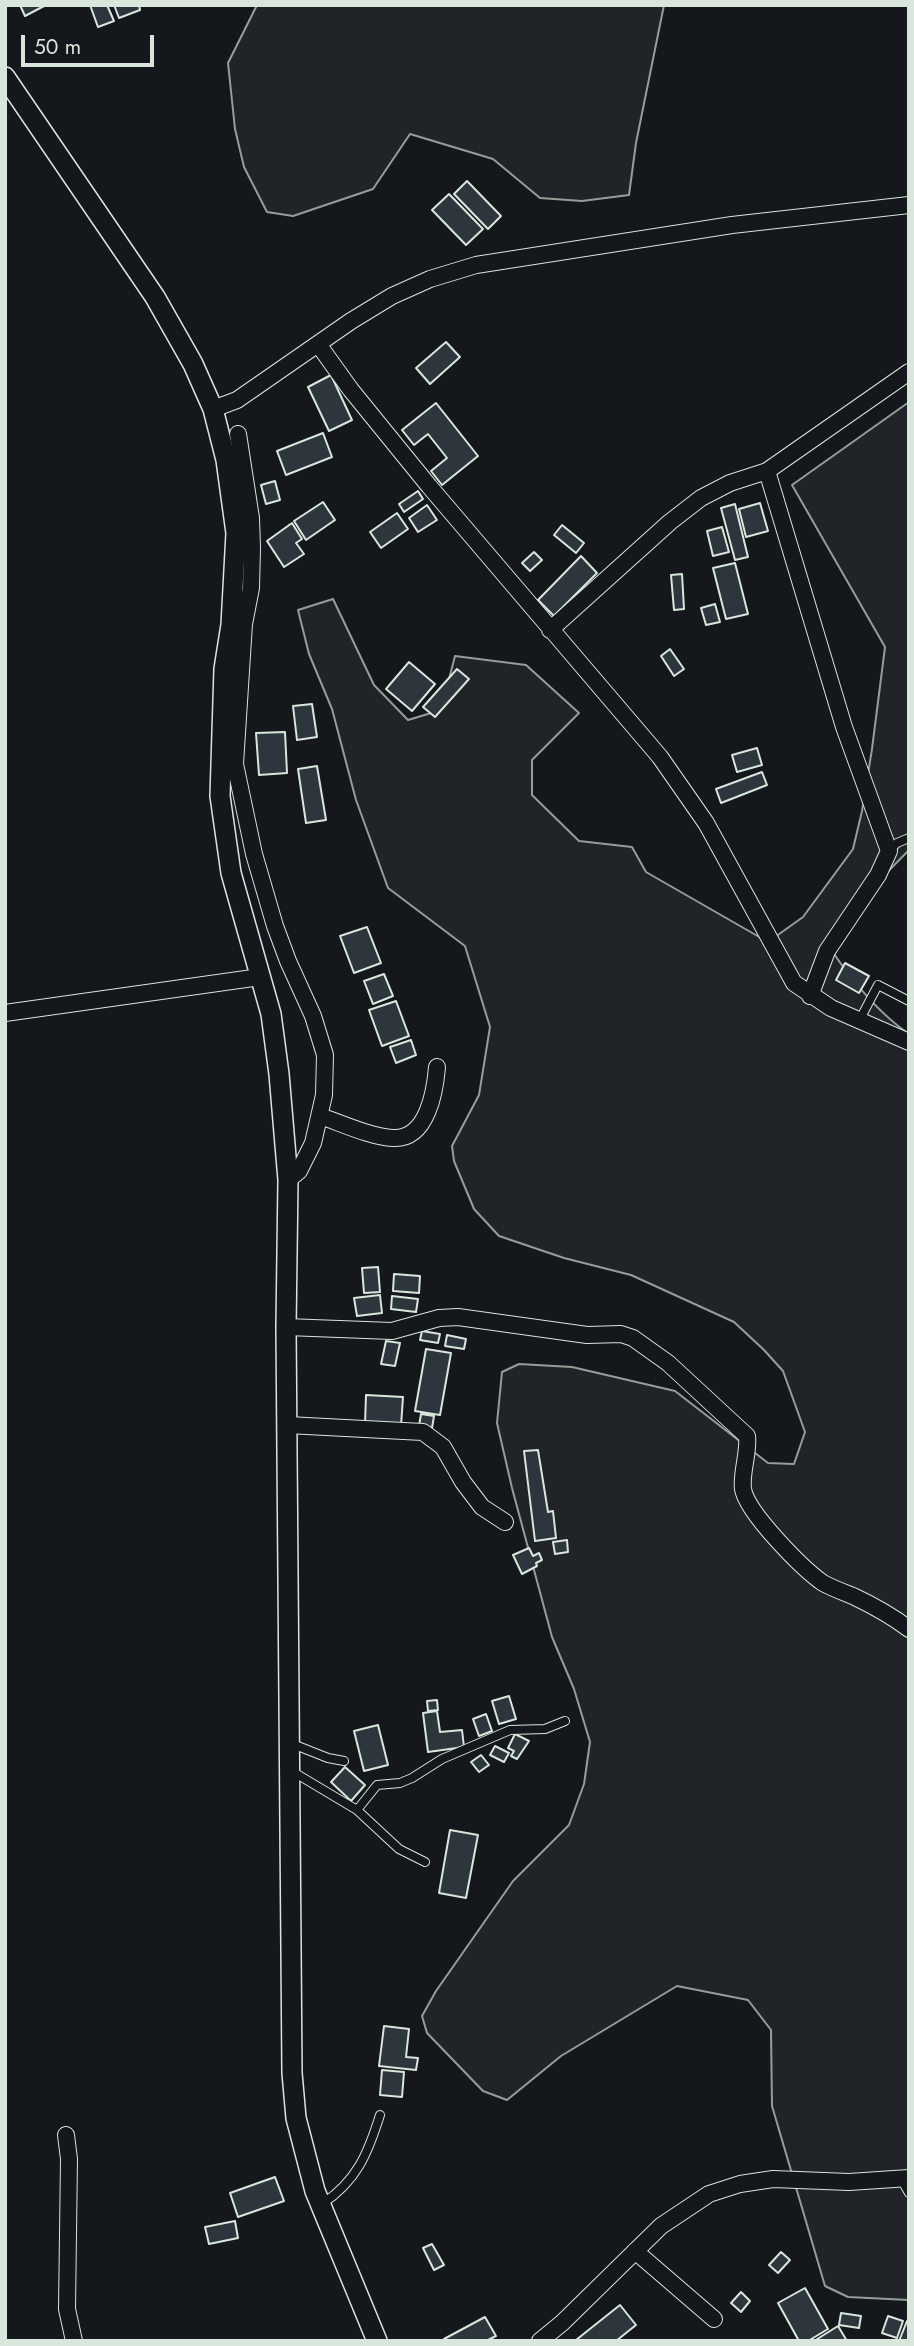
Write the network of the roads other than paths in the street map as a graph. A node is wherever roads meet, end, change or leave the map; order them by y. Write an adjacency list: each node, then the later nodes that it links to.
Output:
1 (5, 77): 5 (street)
2 (909, 205): 3 (street)
3 (318, 344): 5 (street); 8 (street)
4 (909, 372): 7 (street)
5 (213, 409): 11 (street)
6 (238, 433): 18 (street)
7 (767, 471): 8 (street); 10 (street)
8 (550, 630): 12 (street)
9 (909, 838): 10 (lane)
10 (889, 851): 12 (street)
11 (260, 977): 14 (street); 19 (street)
12 (810, 996): 15 (street)
13 (909, 1001): 15 (lane)
14 (5, 1013)
15 (859, 1021): 16 (street)
16 (909, 1042)
17 (438, 1067): 18 (street)
18 (320, 1116): 19 (street)
19 (288, 1180): 20 (street)
20 (286, 1327): 21 (street); 23 (street)
21 (287, 1425): 22 (street); 25 (street)
22 (505, 1522)
23 (909, 1629)
24 (565, 1721): 28 (lane)
25 (290, 1743): 26 (lane); 27 (street)
26 (344, 1761)
27 (290, 1770): 28 (lane); 33 (street)
28 (357, 1810): 29 (lane)
29 (425, 1862)
30 (380, 2115): 33 (lane)
31 (66, 2135): 36 (street)
32 (906, 2183): 34 (street)
33 (320, 2205): 37 (street)
34 (635, 2251): 35 (street); 38 (street)
35 (714, 2319)
36 (74, 2341)
37 (377, 2341)
38 (540, 2341)

